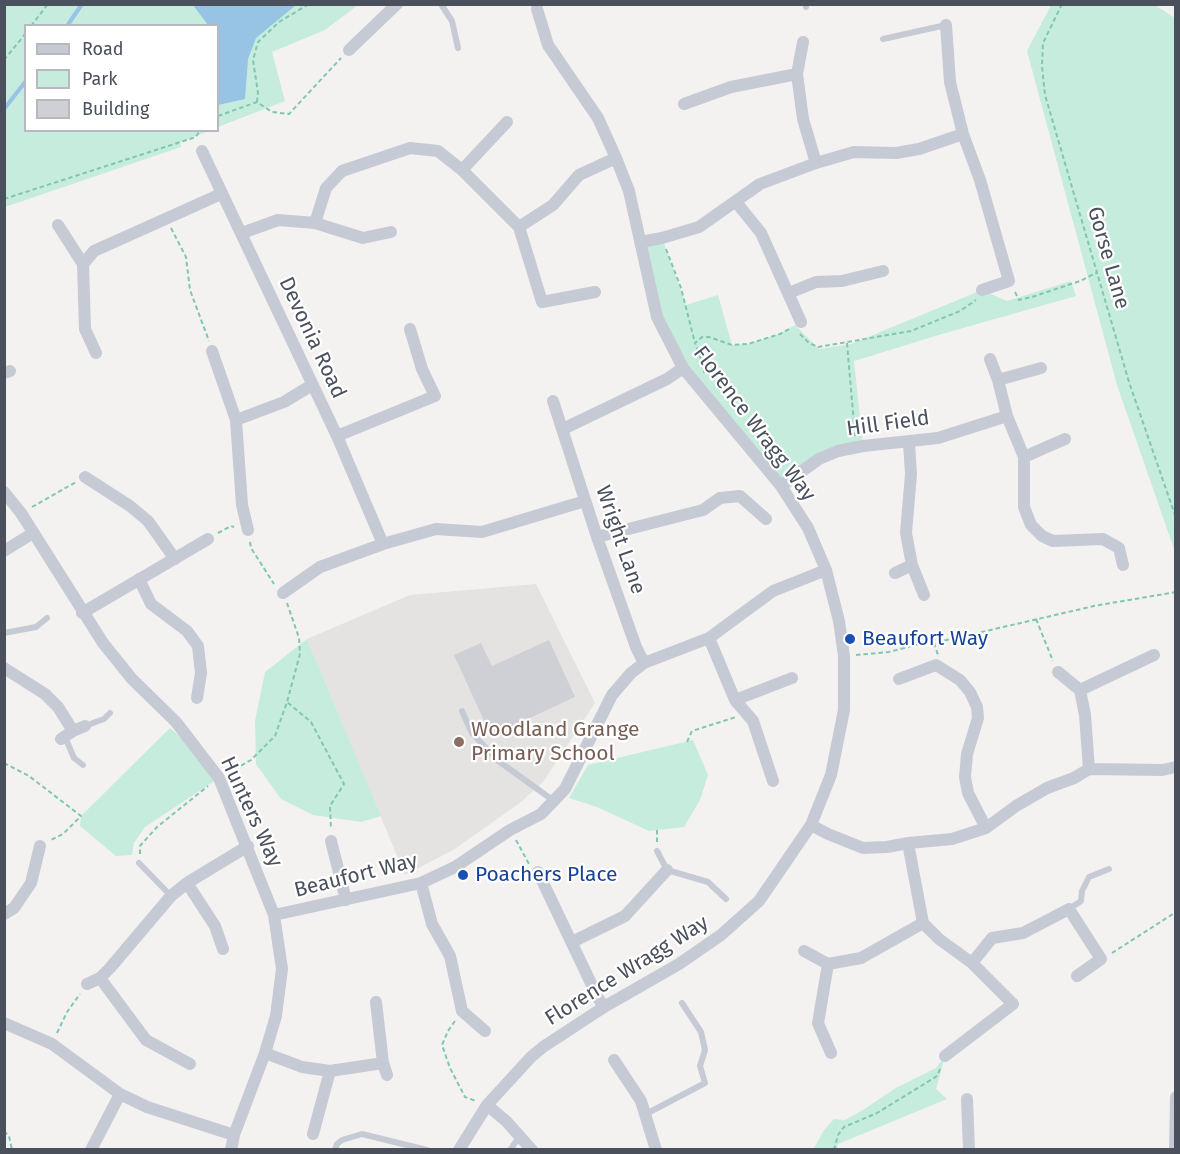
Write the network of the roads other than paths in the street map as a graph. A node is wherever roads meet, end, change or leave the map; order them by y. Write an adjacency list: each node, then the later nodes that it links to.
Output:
1 (397, 4): 8 (street)
2 (441, 4): 7 (lane)
3 (535, 6): 14 (street, Florence Wragg Way)
4 (946, 25): 5 (lane); 12 (street)
5 (883, 39)
6 (803, 42): 9 (street)
7 (458, 48)
8 (349, 50)
9 (797, 74): 10 (street); 15 (street)
10 (684, 104)
11 (507, 122): 16 (street)
12 (963, 134): 15 (street); 27 (street)
13 (202, 151): 17 (street, Devonia Road)
14 (616, 158): 21 (street); 24 (street, Florence Wragg Way)
15 (816, 163): 18 (street)
16 (462, 170): 19 (street); 21 (street)
17 (221, 194): 23 (street, Devonia Road); 25 (street)
18 (736, 202): 24 (street); 29 (street)
19 (315, 223): 22 (street); 23 (street)
20 (58, 225): 25 (street)
21 (519, 227): 28 (street)
22 (391, 232)
23 (242, 233): 38 (street, Devonia Road)
24 (640, 242): 35 (street, Florence Wragg Way)
25 (83, 264): 33 (street)
26 (884, 271): 29 (street)
27 (982, 290)
28 (595, 292)
29 (789, 293): 30 (street)
30 (801, 322)
31 (410, 329): 43 (street)
32 (213, 351): 41 (street)
33 (96, 353)
34 (990, 359): 37 (street)
35 (682, 368): 42 (street); 48 (street, Florence Wragg Way)
36 (1041, 368): 37 (street)
37 (998, 380): 40 (street)
38 (312, 385): 41 (street); 43 (street, Devonia Road)
39 (553, 401): 42 (street, Wright Lane)
40 (1007, 416): 45 (street, Hill Field); 46 (street)
41 (236, 420): 52 (street)
42 (563, 429): 50 (street, Wright Lane)
43 (337, 436): 57 (street, Devonia Road)
44 (1065, 439): 46 (street)
45 (909, 442): 48 (street, Hill Field); 61 (street)
46 (1024, 457): 58 (street)
47 (85, 477): 60 (street)
48 (781, 486): 63 (street, Florence Wragg Way)
49 (4, 492): 53 (street, Hunters Way)
50 (585, 501): 54 (street, Wright Lane); 57 (street)
51 (765, 519): 54 (street)
52 (248, 530)
53 (33, 533): 59 (street); 68 (street, Hunters Way)
54 (597, 537): 73 (street, Wright Lane)
55 (208, 539): 60 (street)
56 (1130, 541): 58 (street)
57 (383, 544): 66 (street)
58 (1119, 548): 62 (street)
59 (4, 551)
60 (176, 559): 65 (street)
61 (912, 565): 64 (street); 67 (street)
62 (1123, 565)
63 (826, 570): 71 (street, Beaufort Way); 90 (street, Florence Wragg Way)
64 (895, 573)
65 (139, 579): 68 (street); 79 (street)
66 (283, 593)
67 (924, 595)
68 (82, 613): 95 (street, Hunters Way)
69 (47, 618): 70 (lane)
70 (4, 633)
71 (709, 638): 73 (street, Beaufort Way); 80 (street)
72 (1154, 655): 78 (street)
73 (644, 663): 89 (street, Beaufort Way)
74 (4, 668): 84 (street)
75 (1058, 672): 78 (street)
76 (792, 678): 80 (street)
77 (899, 679): 91 (street)
78 (1080, 690): 87 (street)
79 (197, 698)
80 (735, 700): 88 (street)
81 (462, 711): 89 (lane)
82 (110, 713): 83 (lane)
83 (85, 726): 84 (street)
84 (66, 736): 85 (lane)
85 (83, 765)
86 (1176, 767): 87 (street)
87 (1089, 769): 91 (street)
88 (773, 781)
89 (555, 802): 102 (street, Beaufort Way)
90 (811, 825): 93 (street); 120 (street, Florence Wragg Way)
91 (986, 828): 93 (street)
92 (331, 841): 105 (street)
93 (908, 843): 109 (street)
94 (40, 846): 107 (street)
95 (248, 846): 101 (street); 108 (street, Hunters Way)
96 (657, 851): 99 (lane)
97 (139, 863): 103 (lane)
98 (1108, 869): 106 (lane)
99 (667, 870): 104 (lane); 110 (street)
100 (538, 872): 110 (street)
101 (187, 883): 103 (street); 111 (street)
102 (421, 883): 105 (street, Beaufort Way); 122 (street)
103 (171, 896): 116 (street)
104 (726, 899)
105 (346, 900): 108 (street, Beaufort Way)
106 (1070, 909): 113 (street); 115 (street)
107 (4, 914)
108 (274, 915): 123 (street, Hunters Way)
109 (923, 924): 113 (street); 114 (street)
110 (572, 942): 120 (street)
111 (223, 949)
112 (804, 951): 114 (street)
113 (972, 963): 125 (street)
114 (828, 964): 124 (street)
115 (1077, 976)
116 (100, 978): 117 (street); 127 (street)
117 (87, 984)
118 (376, 1002): 128 (street)
119 (682, 1003): 133 (lane)
120 (604, 1007): 132 (street, Florence Wragg Way)
121 (4, 1023): 129 (street)
122 (485, 1031)
123 (265, 1053): 128 (street); 135 (street, Hunters Way)
124 (831, 1053)
125 (945, 1056)
126 (614, 1060): 133 (street)
127 (190, 1064)
128 (330, 1071): 134 (street)
129 (120, 1094): 135 (street); 137 (street)
130 (1176, 1097): 146 (street)
131 (967, 1099): 145 (street)
132 (487, 1105): 136 (street); 141 (street, Florence Wragg Way)
133 (646, 1114): 144 (street)
134 (313, 1134)
135 (234, 1135): 138 (street, Hunters Way)
136 (520, 1136): 142 (lane); 143 (street)
137 (91, 1149)
138 (231, 1149)
139 (335, 1149): 140 (lane)
140 (428, 1149)
141 (459, 1149)
142 (510, 1149)
143 (532, 1149)
144 (656, 1149)
145 (969, 1149)
146 (1175, 1149)

